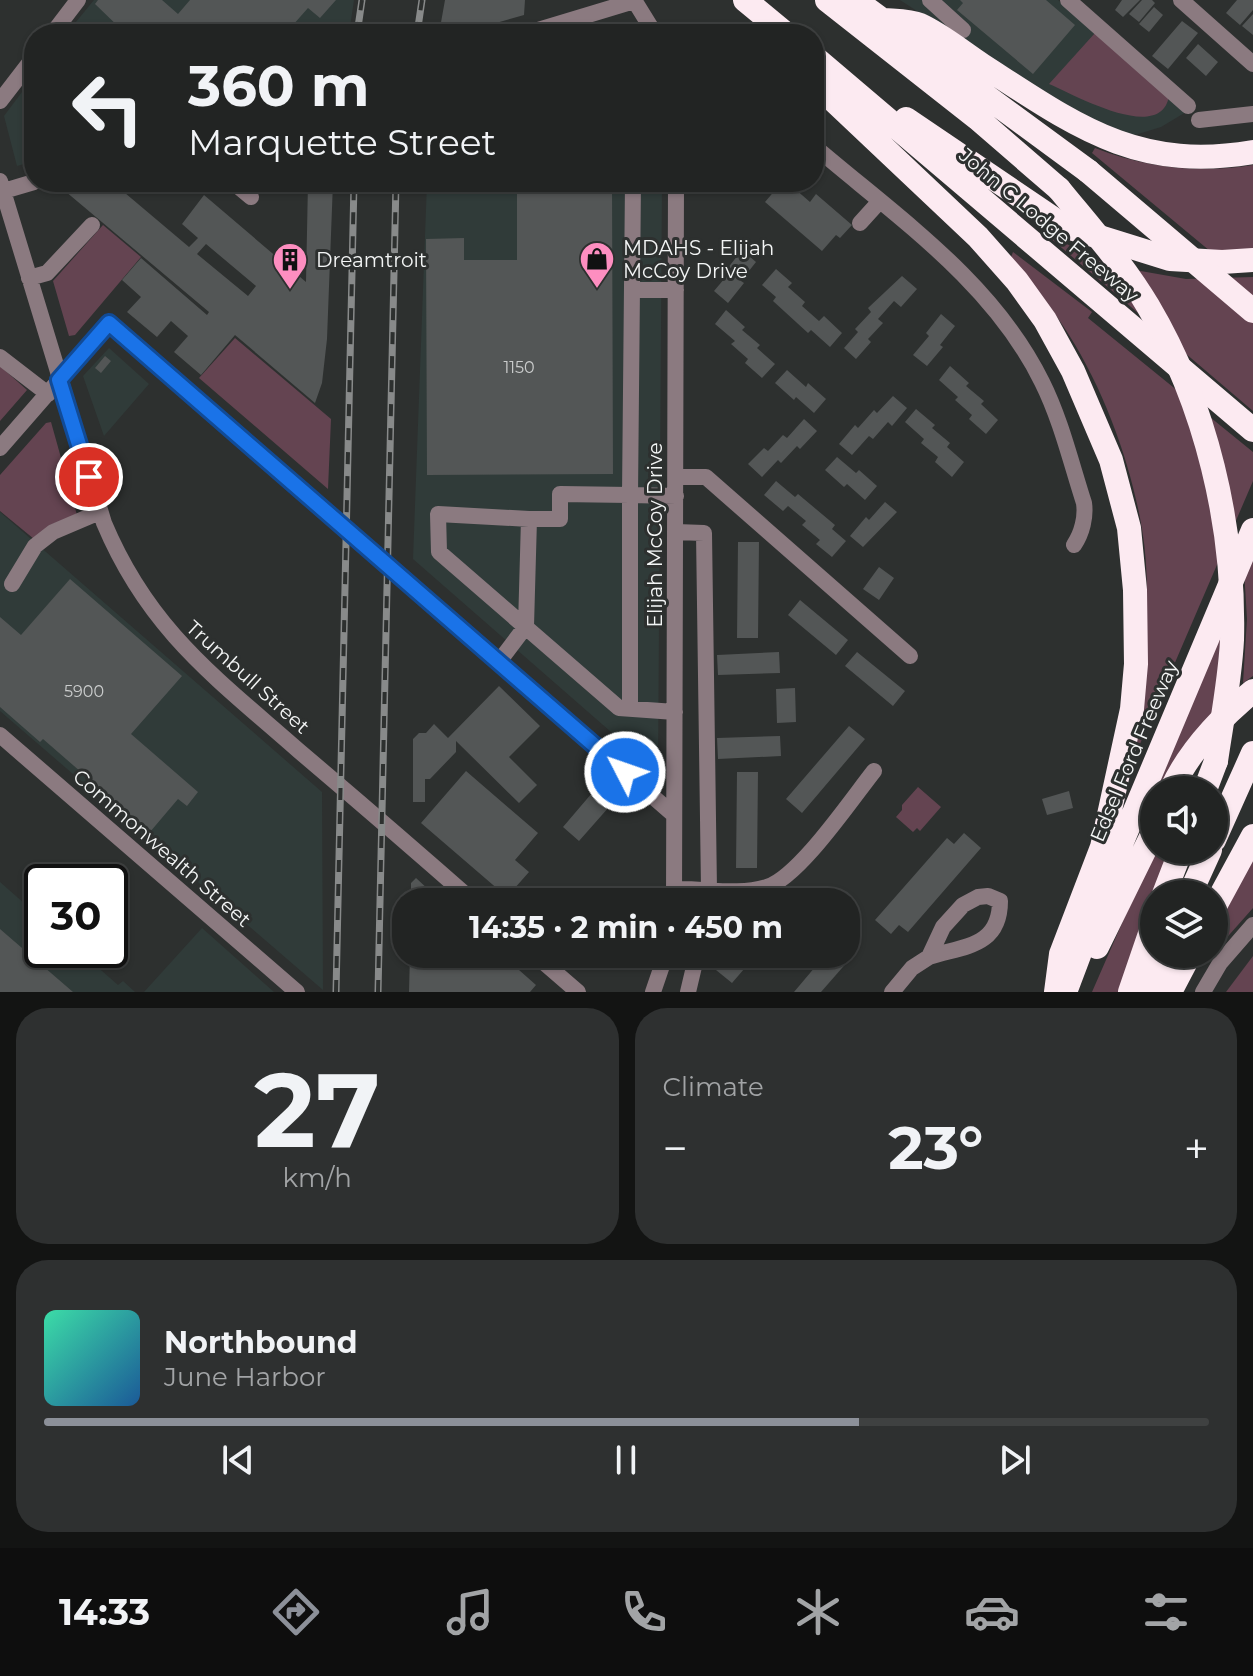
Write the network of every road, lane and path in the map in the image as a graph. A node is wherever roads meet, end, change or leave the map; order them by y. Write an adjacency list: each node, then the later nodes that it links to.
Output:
1 (78, 0): 11 (street)
2 (634, 0): 12 (street); 13 (street)
3 (735, 0): 14 (highway)
4 (745, 0): 15 (highway)
5 (827, 0): 67 (highway, bridge)
6 (855, 0): 10 (highway)
7 (930, 0): 16 (street)
8 (1068, 0): 23 (street)
9 (1181, 0): 17 (street)
10 (884, 20): 26 (highway); 42 (highway, bridge)
11 (60, 24)
12 (557, 24)
13 (649, 24)
14 (757, 24)
15 (774, 24)
16 (963, 30)
17 (1253, 64)
18 (824, 65): 20 (highway, John C Lodge Freeway)
19 (24, 70): 22 (street)
20 (852, 88): 37 (highway); 38 (highway, John C Lodge Freeway)
21 (824, 91): 38 (highway)
22 (0, 101)
23 (1188, 106)
24 (1253, 114): 25 (street)
25 (1199, 120)
26 (1253, 152)
27 (824, 155): 34 (street)
28 (24, 184): 29 (street)
29 (1, 188): 39 (street, Trumbull Street)
30 (245, 192): 33 (street)
31 (633, 192): 40 (street)
32 (676, 192): 41 (street, Elijah McCoy Drive)
33 (251, 197)
34 (879, 202): 35 (street); 55 (street)
35 (860, 223)
36 (92, 225): 39 (street)
37 (1253, 260)
38 (1026, 265): 46 (highway, John C Lodge Freeway); 90 (highway)
39 (29, 278): 44 (street, Trumbull Street)
40 (632, 290): 41 (street); 49 (street)
41 (676, 290): 48 (street, Elijah McCoy Drive)
42 (1253, 311)
43 (0, 357): 45 (street)
44 (59, 380): 45 (street); 51 (street, Trumbull Street); 59 (street)
45 (48, 394): 47 (street)
46 (1253, 430)
47 (0, 448)
48 (676, 477): 50 (street, Elijah McCoy Drive); 58 (street)
49 (630, 495): 50 (street); 52 (street); 61 (street)
50 (676, 496): 54 (street, Elijah McCoy Drive)
51 (100, 512): 56 (street); 73 (street, Trumbull Street)
52 (529, 519): 57 (street); 57 (street)
53 (1253, 530): 91 (highway, Edsel Ford Freeway)
54 (676, 532): 62 (street, Elijah McCoy Drive); 75 (street)
55 (1074, 545)
56 (12, 584)
57 (526, 626): 59 (street); 61 (street)
58 (910, 656)
59 (498, 663): 69 (street)
60 (1253, 691): 66 (highway)
61 (630, 709): 62 (street)
62 (675, 712): 69 (street, Elijah McCoy Drive)
63 (0, 735): 85 (street, Commonwealth Street)
64 (1253, 753): 68 (highway)
65 (874, 771): 76 (street)
66 (1178, 776)
67 (1210, 776)
68 (1228, 809)
69 (674, 815): 74 (street, Elijah McCoy Drive)
70 (1253, 836): 72 (highway)
71 (1140, 860): 92 (highway)
72 (1228, 882)
73 (458, 888)
74 (674, 888)
75 (709, 888)
76 (764, 888)
77 (1253, 925): 96 (street)
78 (929, 957): 78 (street); 89 (street)
79 (1140, 963): 93 (highway)
80 (550, 968): 86 (street)
81 (661, 968): 87 (street)
82 (694, 968): 88 (street)
83 (1157, 968): 94 (highway)
84 (1183, 968): 95 (highway)
85 (297, 992)
86 (578, 992)
87 (653, 992)
88 (688, 992)
89 (892, 992)
90 (1056, 992)
91 (1065, 992)
92 (1075, 992)
93 (1130, 992)
94 (1146, 992)
95 (1170, 992)
96 (1203, 992)

